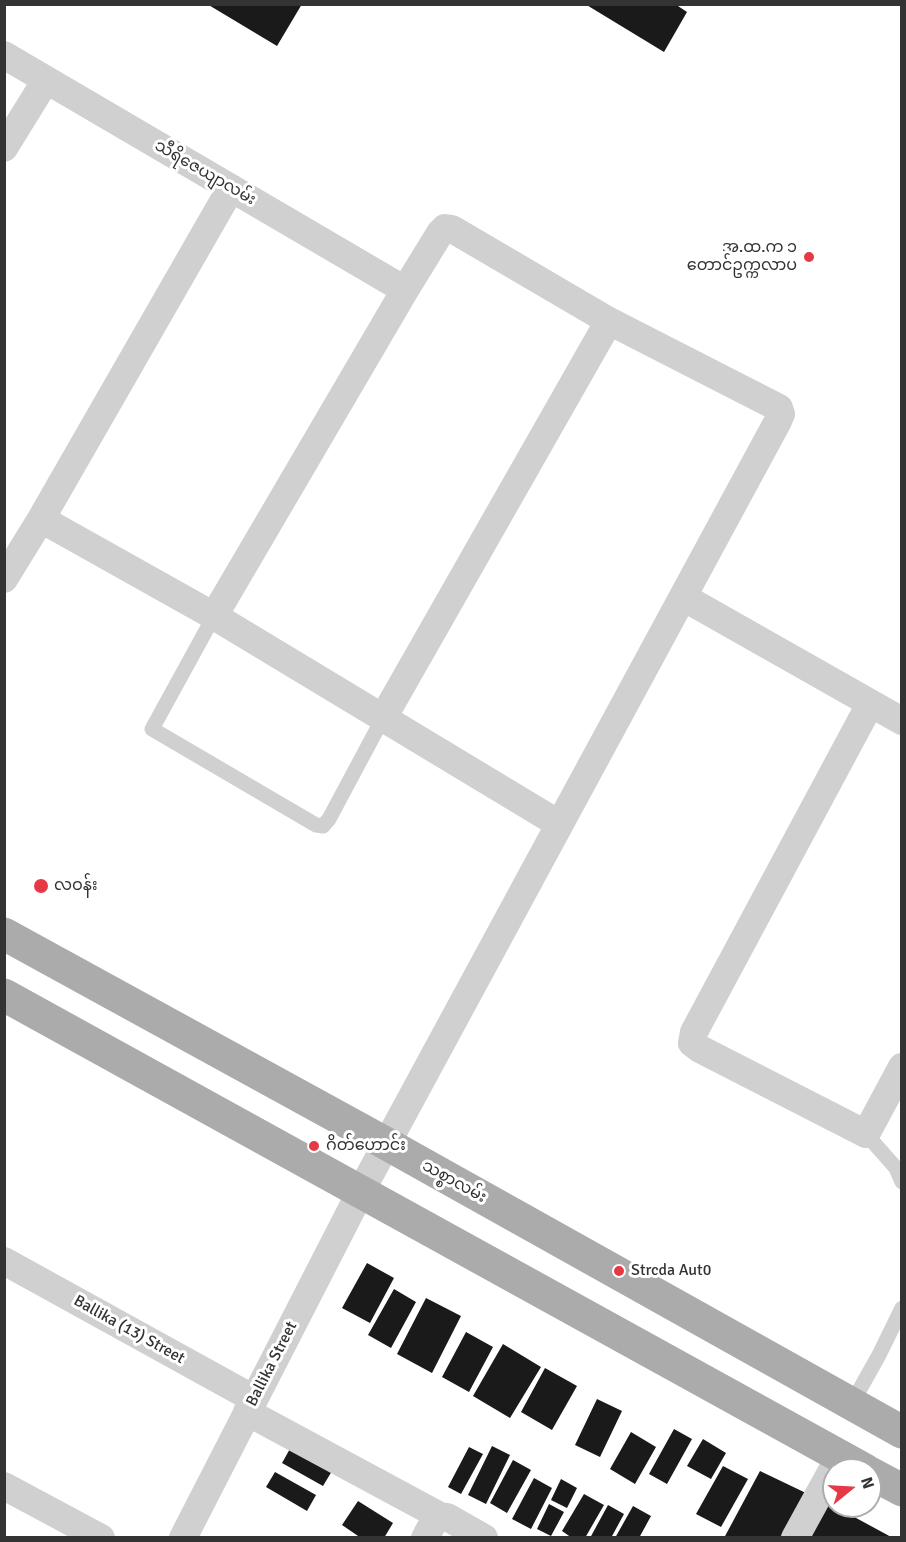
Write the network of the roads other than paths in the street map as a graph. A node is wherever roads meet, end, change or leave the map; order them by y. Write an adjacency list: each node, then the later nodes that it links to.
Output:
1 (4, 55): 2 (street, သီရိဇေယျာလမ်း)
2 (46, 80): 3 (street); 4 (street, သီရိဇေယျာလမ်း)
3 (4, 148)
4 (231, 188): 5 (street, သီရိဇေယျာလမ်း); 7 (street)
5 (405, 290): 6 (street); 10 (street)
6 (609, 321): 9 (street, Ballika Street); 12 (street)
7 (41, 519): 8 (street); 10 (street)
8 (4, 579)
9 (683, 597): 11 (street); 14 (street, Ballika Street)
10 (214, 616): 12 (street); 12 (lane)
11 (870, 704): 13 (street); 18 (street)
12 (383, 718): 14 (street)
13 (902, 722)
14 (559, 824): 19 (street, Ballika Street)
15 (4, 934): 19 (main road, သစ္စာလမ်း)
16 (4, 995): 21 (main road)
17 (902, 1066): 18 (street)
18 (866, 1134): 20 (lane)
19 (387, 1144): 21 (street, Ballika Street); 25 (main road, သစ္စာလမ်း)
20 (902, 1182)
21 (361, 1191): 24 (street, Ballika Street); 27 (main road)
22 (4, 1261): 24 (street, Ballika (13) Street)
23 (902, 1308): 25 (lane)
24 (251, 1405): 32 (street, Ballika (13) Street); 34 (street, Ballika Street)
25 (851, 1405): 26 (main road, သစ္စာလမ်း)
26 (902, 1432)
27 (843, 1458)
28 (882, 1479): 30 (main road)
29 (4, 1486): 33 (street)
30 (902, 1490)
31 (822, 1502): 36 (street)
32 (432, 1527): 35 (street, Ballika (13) Street)
33 (101, 1538)
34 (183, 1538)
35 (484, 1538)
36 (795, 1538)

